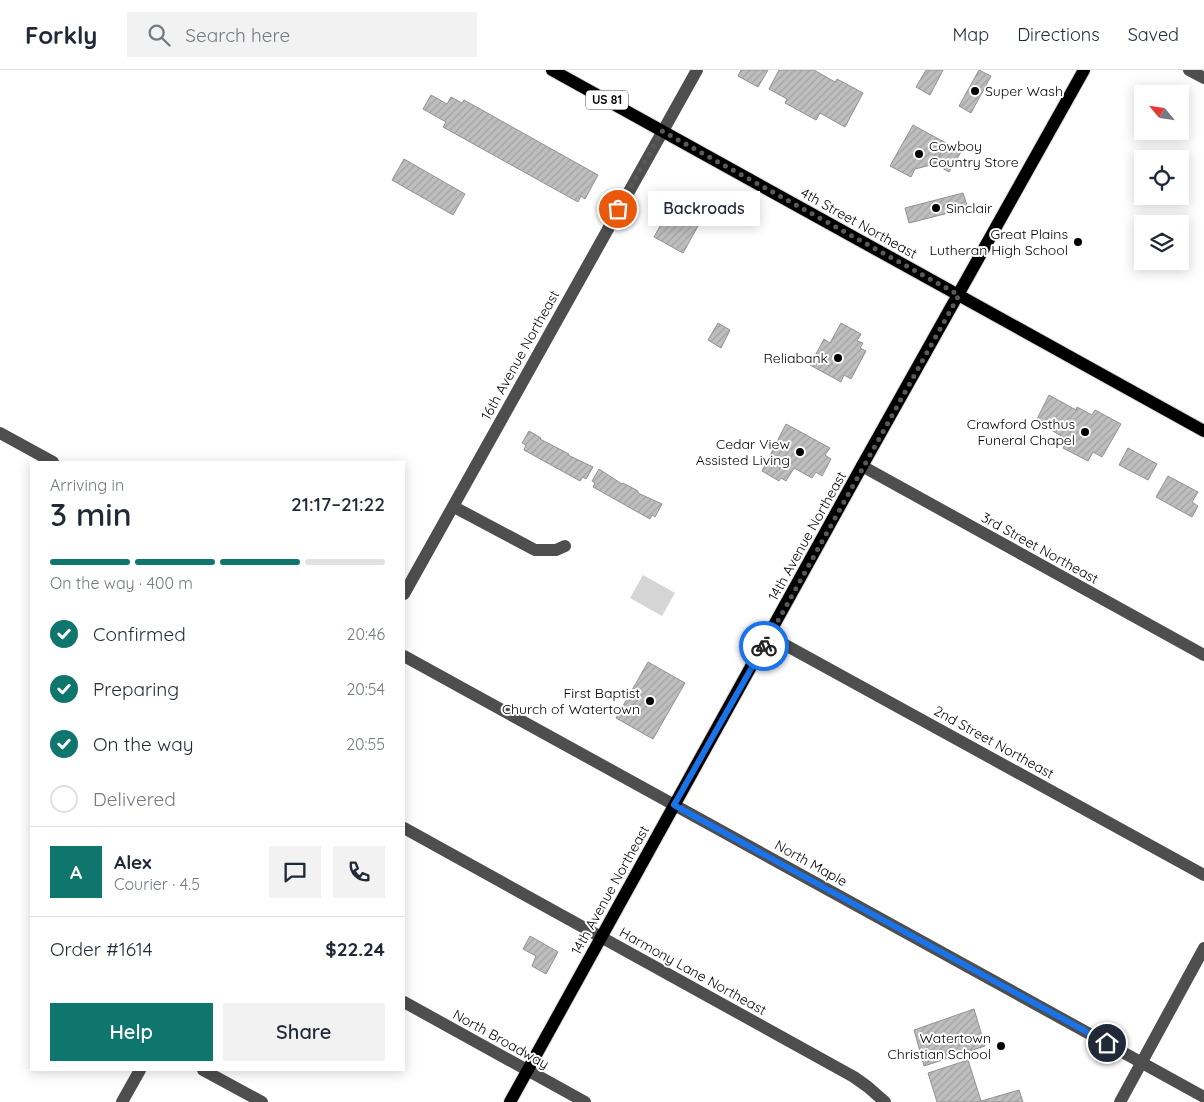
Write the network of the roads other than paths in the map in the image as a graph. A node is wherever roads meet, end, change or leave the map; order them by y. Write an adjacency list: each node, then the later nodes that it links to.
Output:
1 (552, 70): 6 (main road, 4th Street Northeast / US 81)
2 (697, 70): 6 (street, 16th Avenue Northeast)
3 (1084, 70): 7 (main road, 14th Avenue Northeast)
4 (1189, 70): 5 (street)
5 (1204, 78)
6 (662, 131): 7 (main road, 4th Street Northeast / US 81); 12 (street, 16th Avenue Northeast)
7 (959, 295): 8 (main road, 4th Street Northeast / US 81); 11 (main road, 14th Avenue Northeast)
8 (1204, 431)
9 (0, 433): 10 (street)
10 (51, 461)
11 (862, 466): 15 (main road, 14th Avenue Northeast); 16 (street, 3rd Street Northeast)
12 (454, 507): 13 (street); 14 (street, 16th Avenue Northeast)
13 (566, 546)
14 (405, 592)
15 (769, 636): 18 (main road, 14th Avenue Northeast); 20 (street, 2nd Street Northeast)
16 (1204, 656)
17 (405, 657): 18 (street, North Maple)
18 (674, 805): 21 (main road, 14th Avenue Northeast); 24 (street, North Maple)
19 (405, 829): 21 (street, Harmony Lane Northeast)
20 (1204, 875)
21 (601, 937): 25 (main road, 14th Avenue Northeast); 33 (street, Harmony Lane Northeast)
22 (1204, 948): 24 (street)
23 (405, 1003): 25 (street, North Broadway)
24 (1142, 1062): 28 (street, North Maple); 34 (street)
25 (527, 1070): 31 (main road, 14th Avenue Northeast); 32 (street, North Broadway)
26 (139, 1071): 29 (street)
27 (205, 1071): 30 (street)
28 (1204, 1097)
29 (122, 1102)
30 (262, 1102)
31 (510, 1102)
32 (584, 1102)
33 (885, 1102)
34 (1120, 1102)

